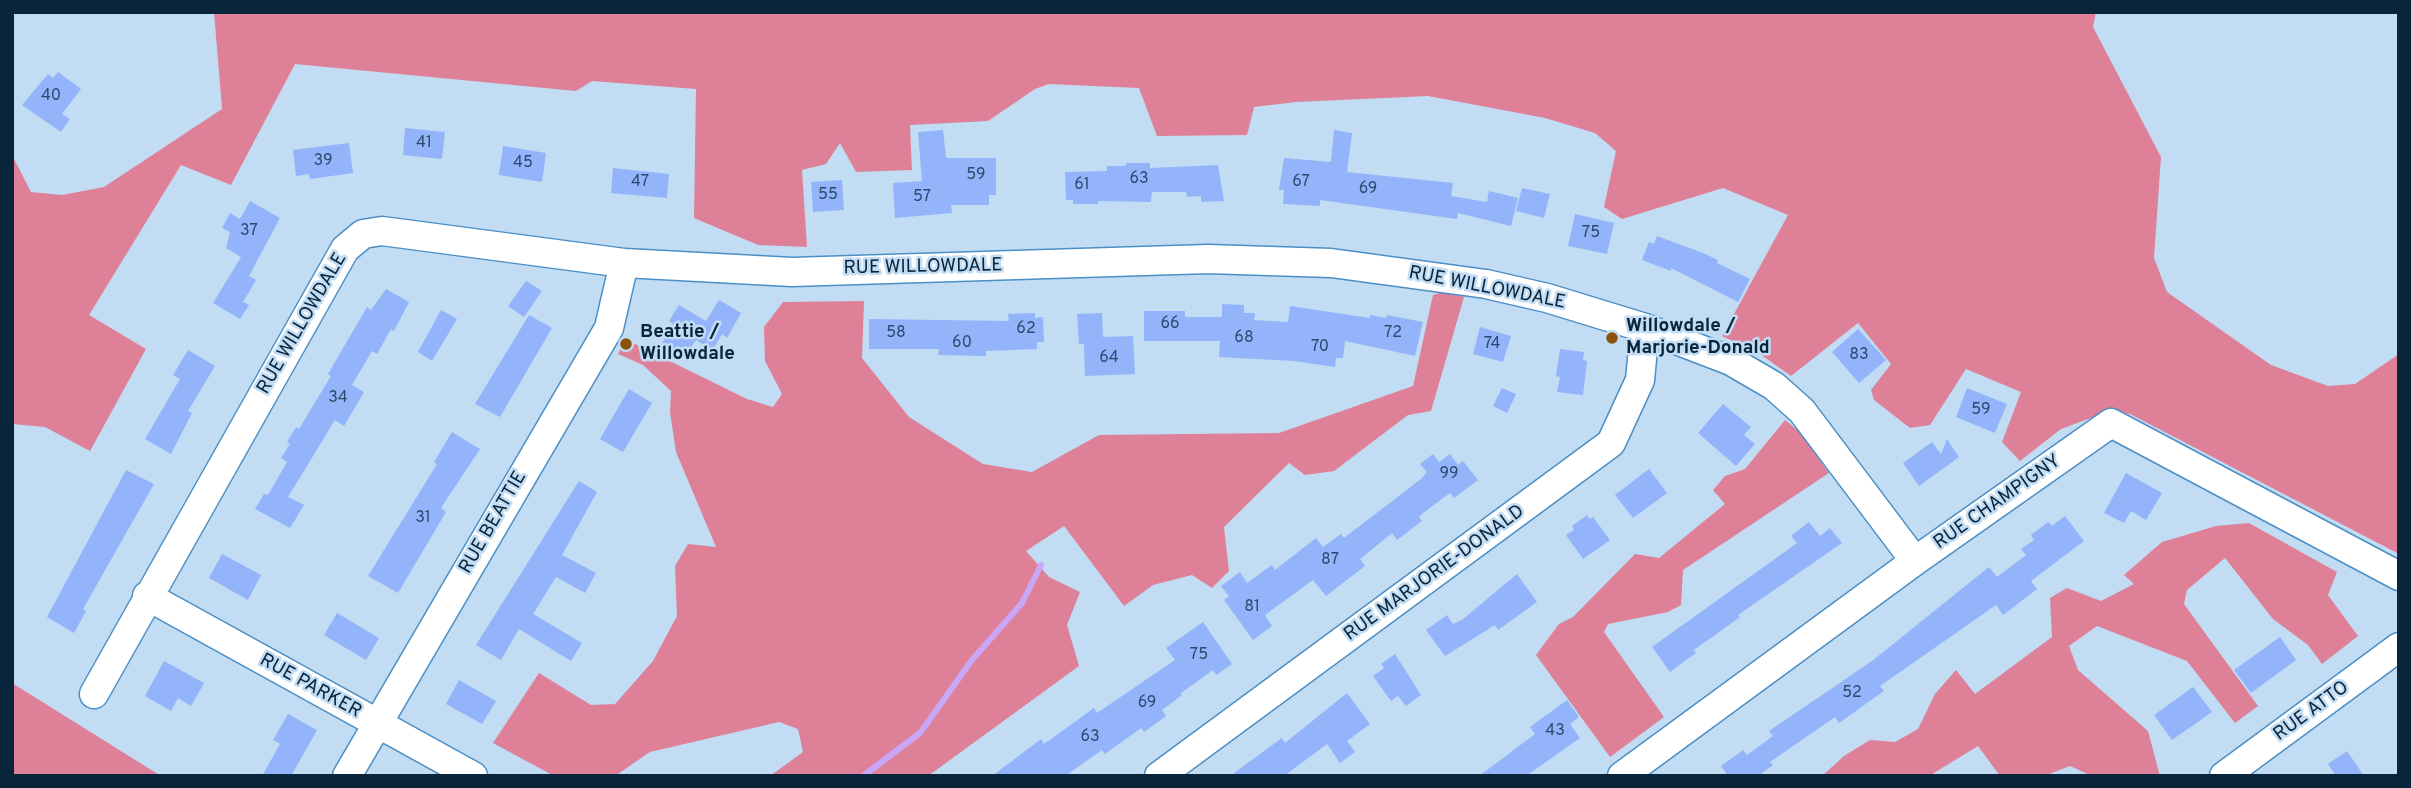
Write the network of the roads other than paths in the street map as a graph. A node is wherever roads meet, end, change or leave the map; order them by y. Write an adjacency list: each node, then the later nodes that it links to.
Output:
1 (624, 263): 2 (street, RUE WILLOWDALE); 5 (street, RUE WILLOWDALE); 8 (street, RUE BEATTIE)
2 (1645, 328): 3 (street, RUE WILLOWDALE); 11 (street, RUE MARJORIE-DONALD)
3 (1915, 561): 4 (street, RUE CHAMPIGNY); 12 (street, RUE CHAMPIGNY)
4 (2399, 576)
5 (148, 596): 7 (street, RUE WILLOWDALE); 8 (street, RUE PARKER)
6 (2399, 647): 13 (street, RUE ATTO)
7 (94, 694)
8 (376, 724): 9 (street, RUE BEATTIE); 10 (street, RUE PARKER)
9 (347, 776)
10 (473, 776)
11 (1159, 776)
12 (1622, 776)
13 (2224, 776)

